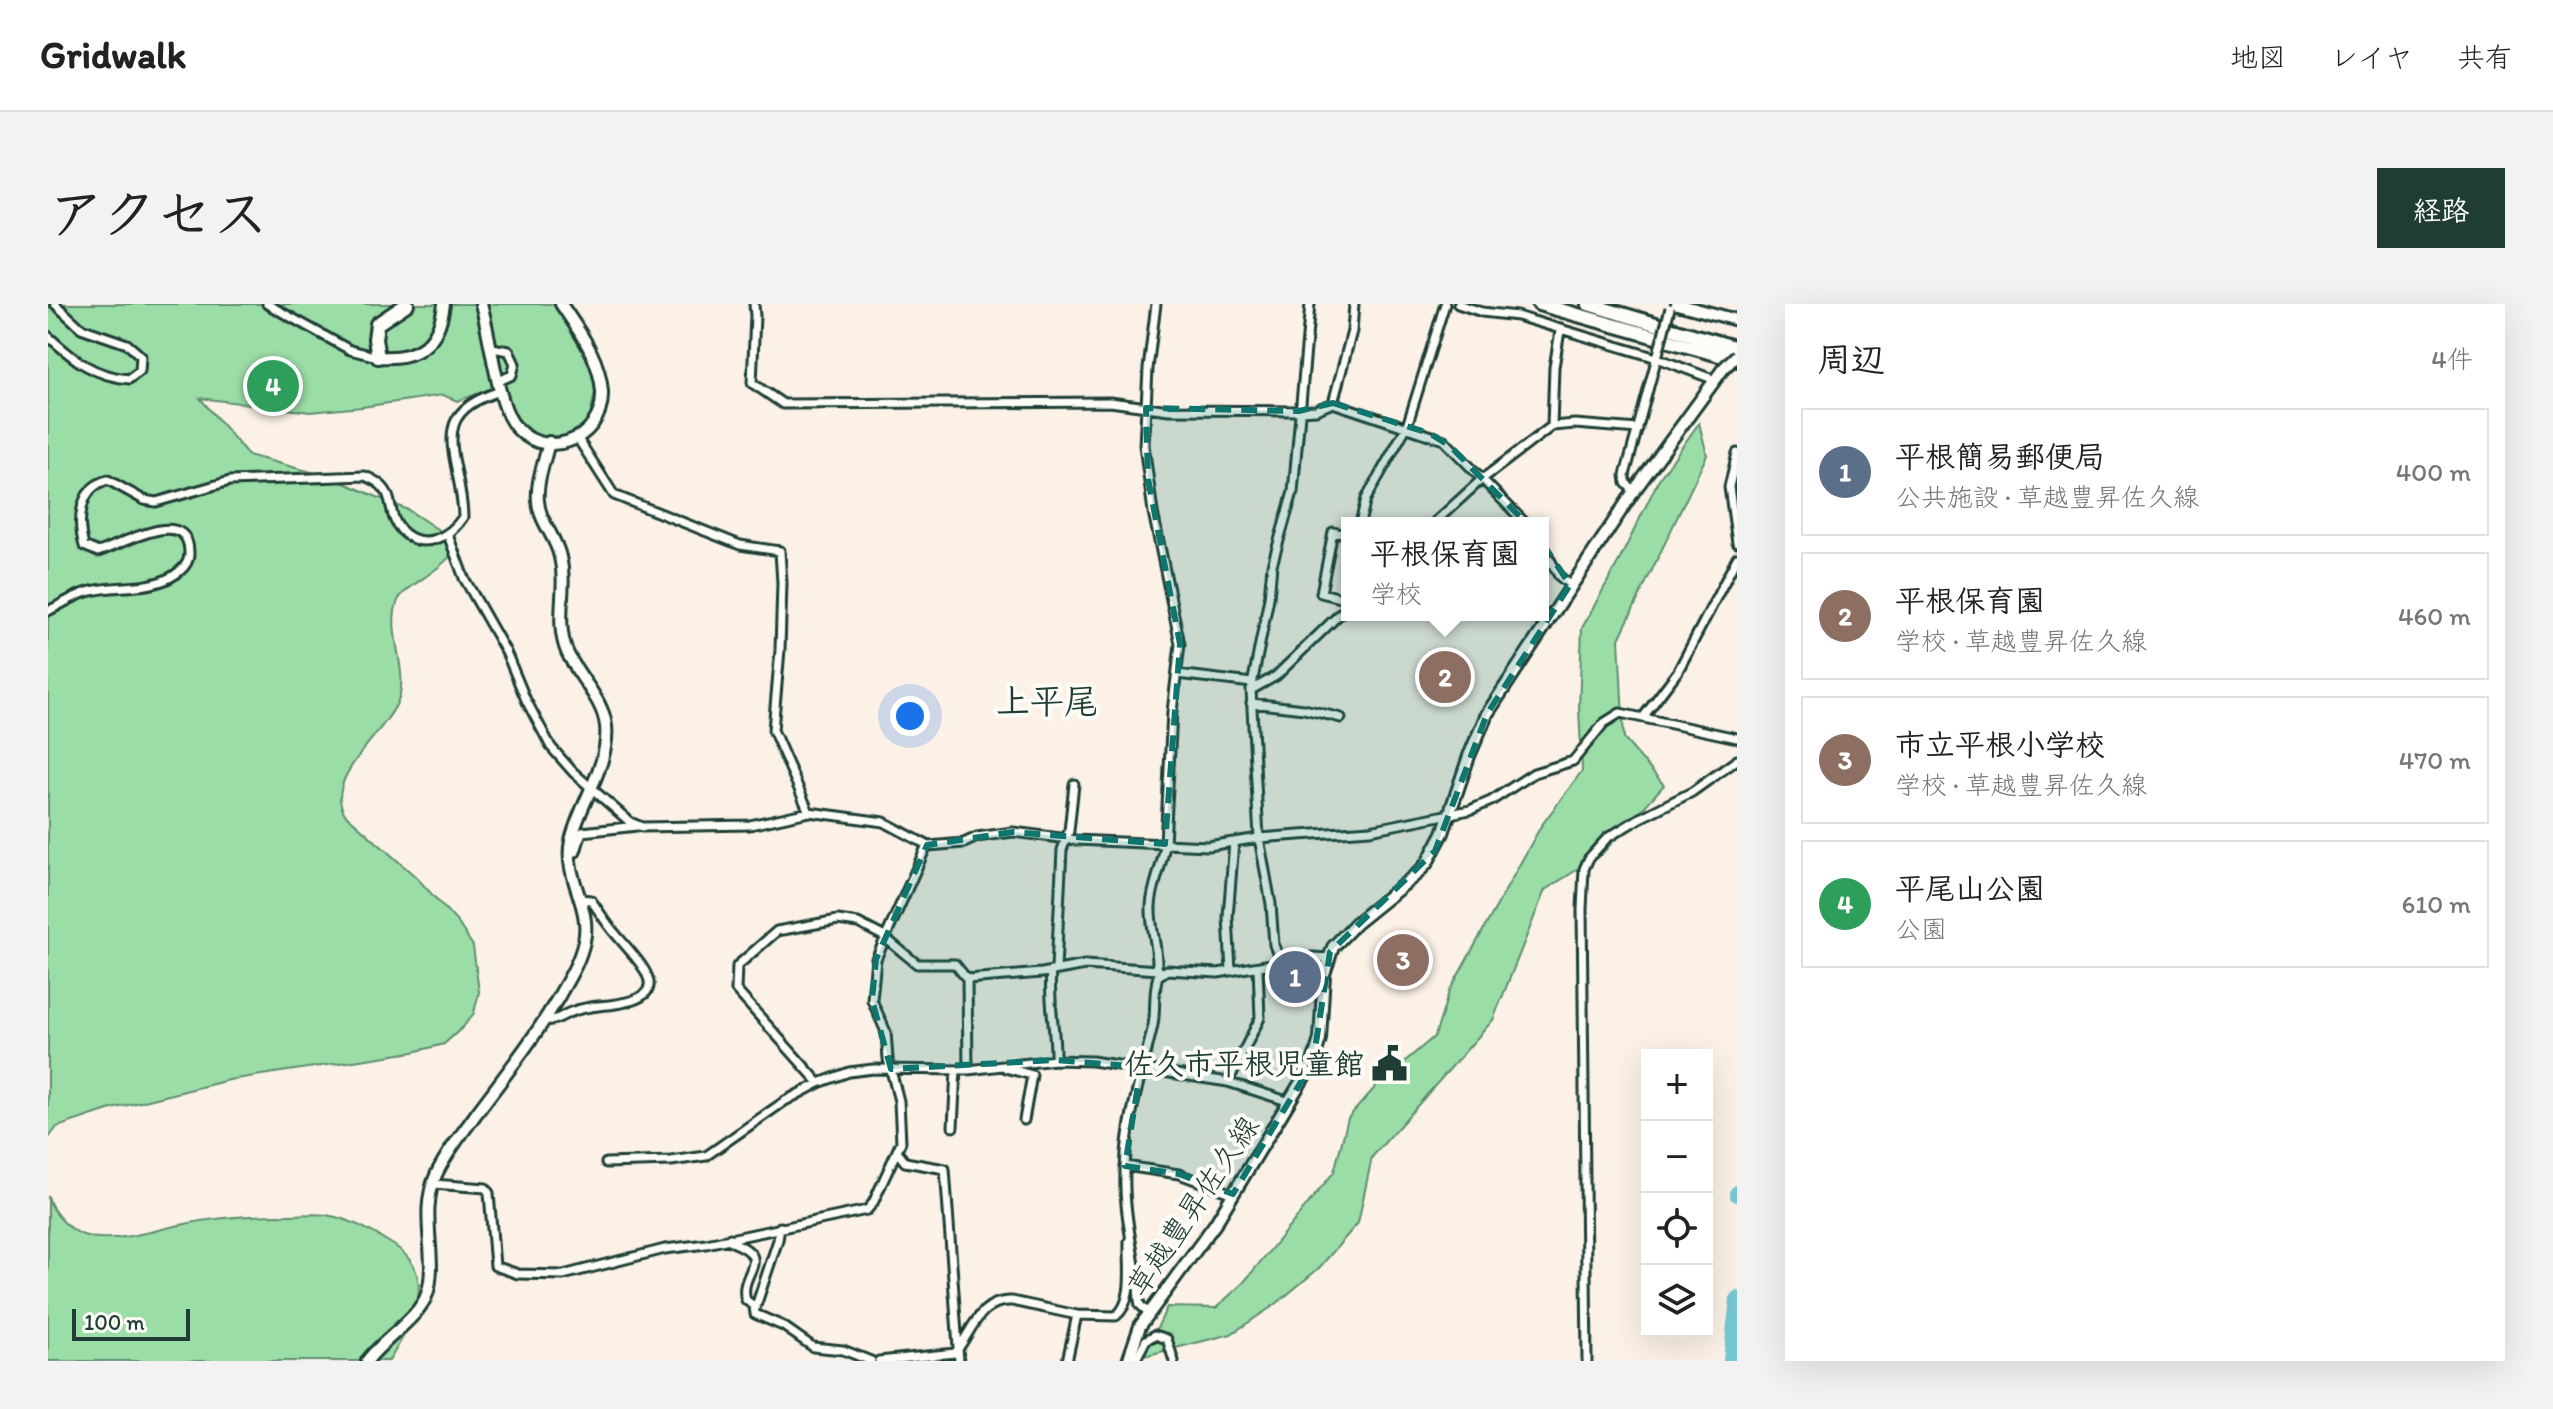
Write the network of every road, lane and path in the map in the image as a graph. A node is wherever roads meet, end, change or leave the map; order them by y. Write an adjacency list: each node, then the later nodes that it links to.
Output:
1 (55, 304): 18 (street)
2 (267, 304): 22 (street)
3 (407, 304): 22 (highway)
4 (444, 304): 22 (street)
5 (481, 304): 19 (street)
6 (561, 304): 32 (street)
7 (754, 304): 27 (street)
8 (1156, 304): 27 (street)
9 (1310, 304): 28 (street)
10 (1354, 304): 26 (street)
11 (1445, 304): 29 (street)
12 (1458, 304): 17 (street)
13 (1539, 304): 23 (highway)
14 (1588, 304): 20 (highway)
15 (1673, 305): 16 (street); 21 (street, bridge)
16 (1737, 320)
17 (1560, 331): 21 (street); 30 (street)
18 (48, 336)
19 (492, 348): 25 (street); 25 (street)
20 (1737, 348)
21 (1658, 356): 24 (street); 31 (street)
22 (378, 357)
23 (1737, 358): 24 (street, 草越豊昇佐久線, bridge)
24 (1715, 380): 36 (street, 草越豊昇佐久線)
25 (500, 386): 33 (street); 41 (street)
26 (1333, 403): 28 (street); 29 (street)
27 (1146, 408): 28 (street); 50 (street)
28 (1299, 411): 51 (street)
29 (1407, 426): 35 (street); 37 (street)
30 (1552, 426): 31 (street); 35 (street)
31 (1638, 429): 36 (street)
32 (578, 439): 33 (street); 59 (street)
33 (549, 442): 58 (street)
34 (1737, 453): 42 (street)
35 (1481, 480): 38 (street); 39 (street)
36 (1634, 491): 45 (street, 草越豊昇佐久線)
37 (1362, 517)
38 (1441, 517)
39 (1519, 517)
40 (1341, 534): 46 (street)
41 (448, 535): 48 (street); 58 (street)
42 (1737, 543)
43 (1549, 558): 45 (street)
44 (1737, 558): 53 (street)
45 (1570, 585): 49 (street, 草越豊昇佐久線)
46 (1341, 598)
47 (1341, 606): 51 (street)
48 (48, 611)
49 (1549, 621): 60 (street, 草越豊昇佐久線)
50 (1177, 674): 51 (street); 65 (street)
51 (1252, 686): 52 (street)
52 (1251, 703): 54 (street); 62 (street)
53 (1644, 716): 55 (street); 60 (street)
54 (1341, 718)
55 (1737, 738)
56 (1737, 760): 109 (street)
57 (1074, 784): 63 (street)
58 (591, 786): 61 (street); 67 (street)
59 (809, 812): 61 (street); 66 (street)
60 (1448, 815): 62 (street); 70 (street, 草越豊昇佐久線)
61 (637, 826): 67 (street)
62 (1259, 838): 64 (street); 71 (street)
63 (1067, 839): 65 (street); 66 (street); 73 (street)
64 (1234, 842): 65 (street); 75 (street)
65 (1165, 844): 74 (street)
66 (927, 845): 69 (street)
67 (569, 853): 68 (street)
68 (579, 899): 77 (street); 77 (street)
69 (886, 939): 76 (street); 81 (street); 85 (street)
70 (1328, 958): 71 (street); 86 (street, 草越豊昇佐久線)
71 (1281, 963): 72 (street)
72 (1258, 967): 75 (street); 84 (street)
73 (1054, 970): 74 (street); 76 (street); 78 (street)
74 (1160, 970): 75 (street); 80 (street)
75 (1231, 971)
76 (967, 979): 83 (street)
77 (545, 1020): 92 (street)
78 (1055, 1060): 79 (street); 80 (street)
79 (1004, 1067): 83 (street); 87 (street)
80 (1141, 1067): 84 (street); 91 (street)
81 (891, 1069): 82 (street); 85 (street); 89 (street)
82 (956, 1070): 83 (street); 88 (street)
83 (968, 1070)
84 (1228, 1082): 86 (street)
85 (819, 1083): 90 (street)
86 (1290, 1102): 93 (street, 草越豊昇佐久線)
87 (1024, 1120)
88 (953, 1127)
89 (898, 1153): 94 (street); 100 (street)
90 (606, 1163)
91 (1125, 1166): 93 (street); 95 (street)
92 (433, 1184): 96 (street); 101 (street)
93 (1233, 1194): 98 (street, 草越豊昇佐久線)
94 (780, 1227): 96 (street); 97 (street)
95 (1130, 1235): 98 (street); 99 (street)
96 (730, 1238): 97 (street)
97 (754, 1310): 102 (street)
98 (1149, 1313): 106 (street, 草越豊昇佐久線)
99 (1077, 1315): 100 (street); 105 (street)
100 (959, 1350): 103 (street); 104 (street)
101 (367, 1361)
102 (871, 1361)
103 (879, 1361)
104 (959, 1361)
105 (1067, 1361)
106 (1128, 1361)
107 (1135, 1361): 108 (street)
108 (1174, 1361)
109 (1587, 1361)

